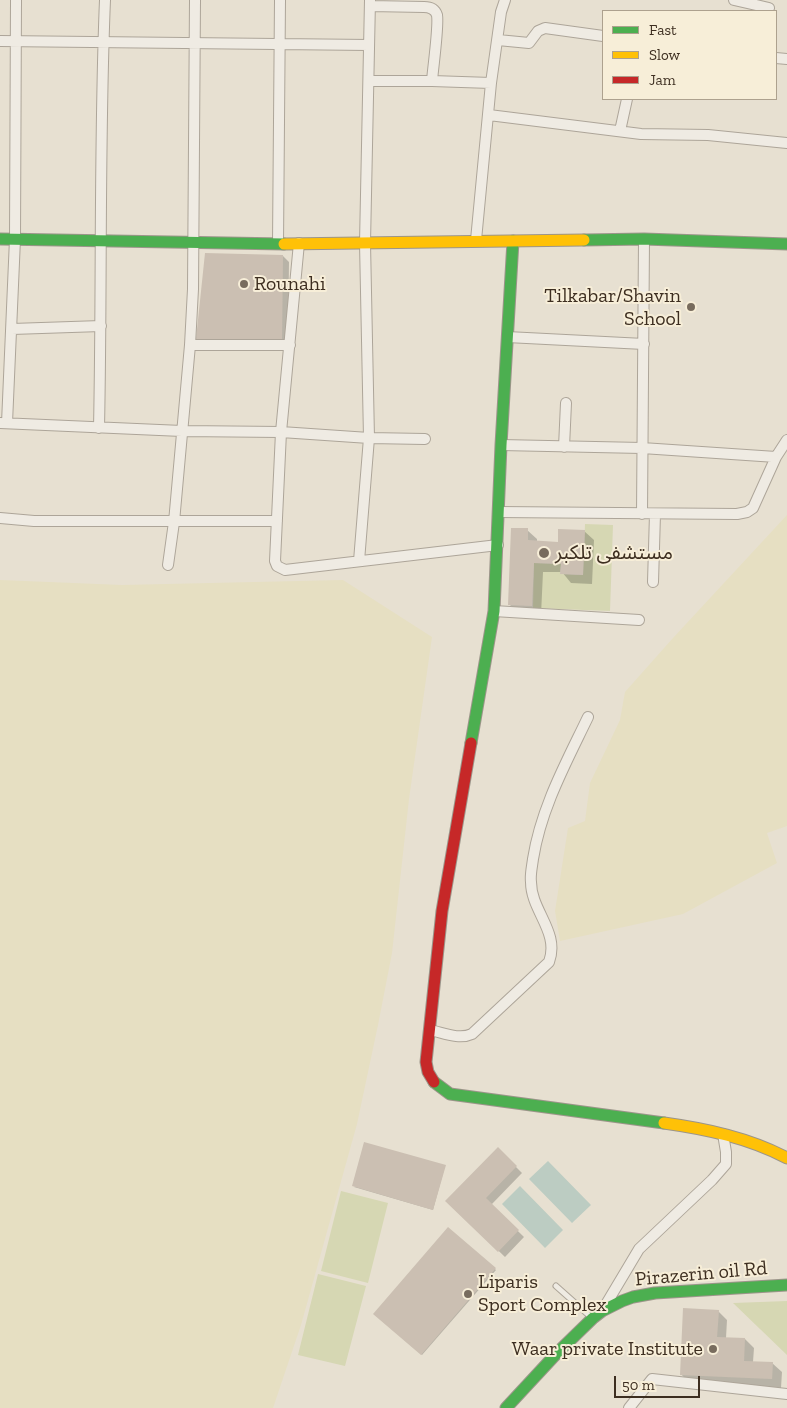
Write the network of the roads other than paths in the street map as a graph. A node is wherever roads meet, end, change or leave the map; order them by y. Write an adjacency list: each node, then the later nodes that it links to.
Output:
1 (16, 0): 12 (street)
2 (105, 0): 13 (street)
3 (195, 0): 14 (street)
4 (280, 0): 15 (street)
5 (505, 0): 10 (street)
6 (734, 0): 8 (street)
7 (370, 3): 16 (street); 18 (street)
8 (769, 8)
9 (602, 36): 10 (street)
10 (498, 40): 19 (street)
11 (0, 41): 12 (street)
12 (15, 41): 13 (street); 24 (street)
13 (103, 42): 14 (street); 27 (street)
14 (195, 43): 15 (street); 30 (street)
15 (279, 45): 16 (street); 33 (street)
16 (370, 45): 17 (street)
17 (370, 81): 18 (street); 31 (street)
18 (432, 81): 19 (street)
19 (492, 83): 21 (street)
20 (627, 100): 22 (street)
21 (489, 115): 22 (street); 28 (street)
22 (620, 131): 23 (street)
23 (787, 143)
24 (15, 239): 26 (street); 27 (street); 36 (street)
25 (644, 239): 29 (street); 34 (street); 38 (street)
26 (0, 240)
27 (100, 240): 30 (street); 35 (street)
28 (476, 240): 29 (street); 31 (street)
29 (513, 241): 37 (street)
30 (194, 242): 33 (street); 39 (street)
31 (365, 242): 32 (street); 46 (street)
32 (299, 243): 33 (street); 40 (street)
33 (278, 244)
34 (787, 244)
35 (101, 326): 36 (street); 43 (street)
36 (12, 329): 42 (street)
37 (507, 337): 38 (street); 49 (street)
38 (644, 344): 51 (street)
39 (190, 345): 40 (street); 44 (street)
40 (290, 345): 45 (street)
41 (566, 402): 50 (street)
42 (4, 423): 43 (street)
43 (99, 428): 44 (street)
44 (182, 431): 45 (street); 58 (street)
45 (281, 432): 46 (street); 57 (street)
46 (369, 438): 47 (street); 60 (street)
47 (425, 439)
48 (787, 440): 52 (street)
49 (501, 445): 50 (street); 53 (street)
50 (564, 447): 51 (street)
51 (642, 448): 52 (street); 54 (street)
52 (776, 457): 55 (street)
53 (498, 512): 54 (street); 59 (street)
54 (642, 514): 55 (street)
55 (655, 514): 62 (street)
56 (0, 518): 58 (street)
57 (277, 521): 58 (street); 60 (street)
58 (174, 522): 61 (street)
59 (498, 545): 60 (street); 63 (street)
60 (359, 561)
61 (168, 565)
62 (653, 582)
63 (494, 611): 64 (street); 66 (street)
64 (639, 620)
65 (588, 717): 66 (street)
66 (430, 1030): 67 (street)
67 (723, 1134): 68 (street); 71 (street)
68 (787, 1158)
69 (787, 1285): 71 (street, Pirazerin oil Rd)
70 (556, 1286): 71 (lane)
71 (597, 1315): 73 (street, Pirazerin oil Rd)
72 (787, 1394): 74 (street)
73 (506, 1408)
74 (629, 1408)

